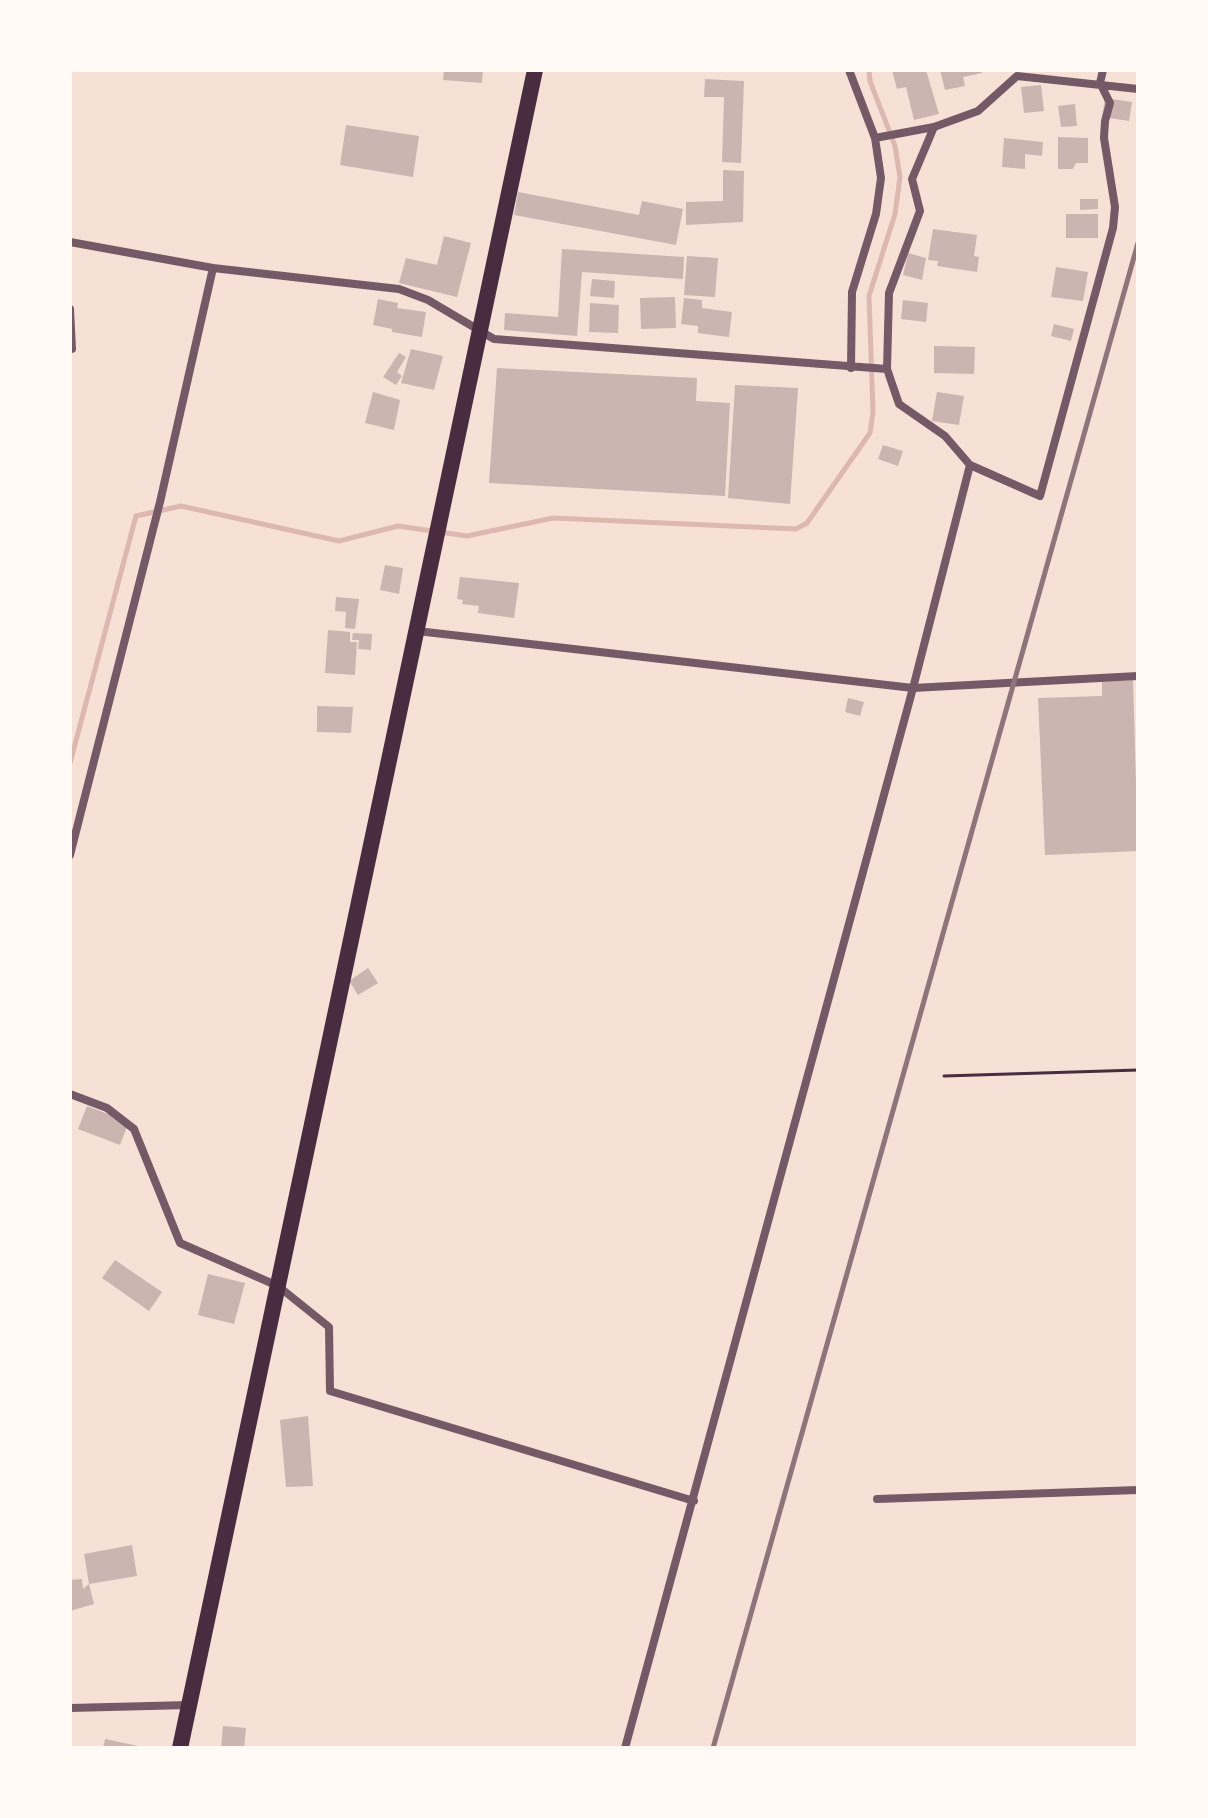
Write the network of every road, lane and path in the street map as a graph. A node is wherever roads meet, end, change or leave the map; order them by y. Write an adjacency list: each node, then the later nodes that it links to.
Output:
1 (535, 70): 11 (highway)
2 (849, 70): 7 (street)
3 (1103, 70): 4 (street)
4 (1100, 83): 5 (street); 6 (street); 15 (street)
5 (1138, 89)
6 (934, 127): 7 (street); 14 (street)
7 (875, 138): 13 (street)
8 (70, 242): 9 (street)
9 (213, 268): 11 (street); 19 (street)
10 (70, 309): 12 (street)
11 (480, 332): 13 (street); 16 (highway)
12 (70, 349)
13 (851, 368): 14 (street)
14 (883, 369): 15 (street)
15 (970, 465): 18 (street)
16 (417, 631): 18 (street); 23 (highway)
17 (1138, 676): 18 (street)
18 (913, 688): 26 (street)
19 (70, 855)
20 (1138, 1070): 21 (path)
21 (944, 1076)
22 (70, 1094): 23 (street)
23 (278, 1286): 26 (street); 27 (highway)
24 (1138, 1490): 25 (street)
25 (877, 1499)
26 (694, 1501): 30 (street)
27 (189, 1705): 28 (street); 29 (highway)
28 (70, 1708)
29 (180, 1748)
30 (625, 1748)

